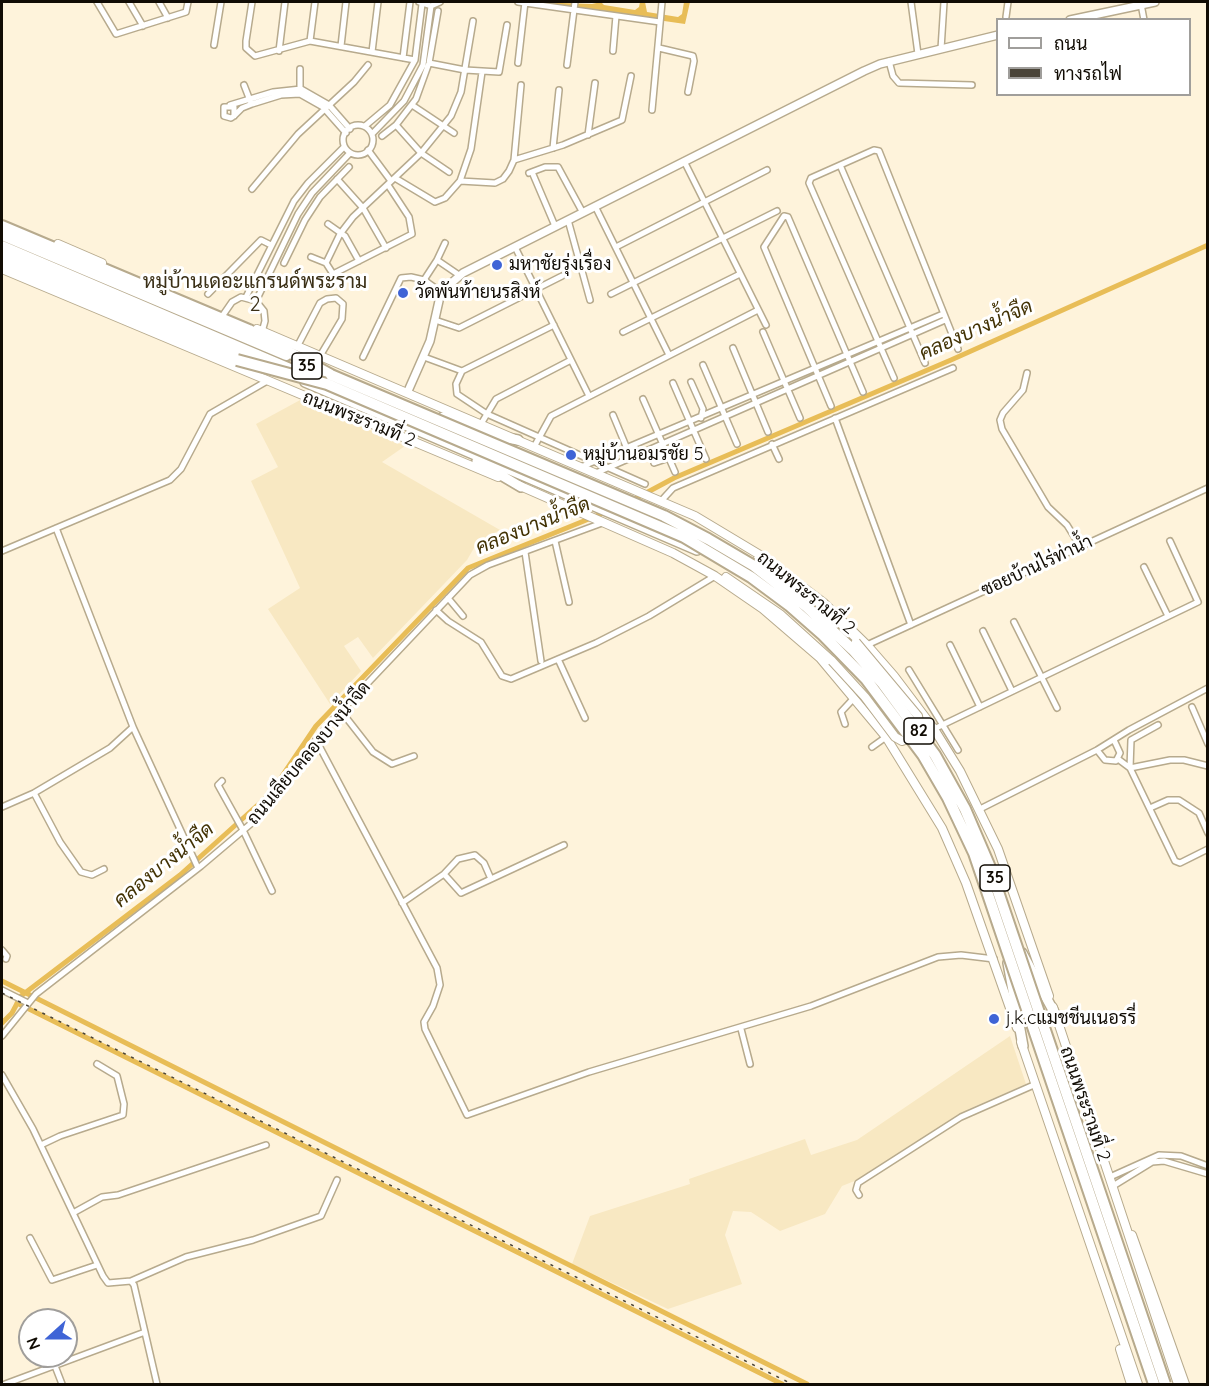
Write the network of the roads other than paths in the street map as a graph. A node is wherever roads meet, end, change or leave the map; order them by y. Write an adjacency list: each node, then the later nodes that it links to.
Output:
1 (97, 2): 32 (street)
2 (129, 2): 32 (street)
3 (159, 2): 27 (street)
4 (188, 2): 27 (street)
5 (221, 2): 36 (street)
6 (252, 2): 40 (street)
7 (285, 2): 40 (street)
8 (315, 2): 35 (street)
9 (346, 2): 37 (street)
10 (378, 2): 42 (street)
11 (410, 2): 44 (street)
12 (440, 2): 22 (street)
13 (518, 2): 14 (street)
14 (525, 2): 23 (street); 48 (street)
15 (911, 2): 43 (street)
16 (944, 2): 39 (street)
17 (1008, 2): 26 (street)
18 (1155, 2): 21 (street)
19 (420, 3): 22 (street); 45 (street)
20 (662, 4): 31 (street)
21 (1141, 4): 28 (street); 29 (street)
22 (431, 6): 73 (street)
23 (575, 6): 25 (street); 50 (street)
24 (438, 11): 47 (street)
25 (616, 16): 31 (street); 41 (street)
26 (1006, 17)
27 (168, 18): 32 (street)
28 (1079, 18)
29 (1144, 18)
30 (473, 21): 52 (street)
31 (660, 21): 38 (street)
32 (142, 26)
33 (507, 26): 53 (street)
34 (996, 35): 39 (street)
35 (310, 41): 37 (street); 40 (street)
36 (214, 45)
37 (340, 46): 42 (street)
38 (659, 48): 61 (street); 66 (street)
39 (940, 48): 43 (street)
40 (279, 51)
41 (613, 51)
42 (372, 52): 44 (street)
43 (918, 54): 46 (street)
44 (403, 58): 45 (street)
45 (415, 60): 70 (street)
46 (889, 61): 58 (street); 82 (street)
47 (429, 63): 52 (street); 64 (street)
48 (518, 63)
49 (368, 65): 65 (street)
50 (567, 66)
51 (300, 69): 60 (street)
52 (465, 70): 53 (street); 69 (street)
53 (482, 72): 89 (street)
54 (631, 76): 74 (street)
55 (595, 83): 74 (street)
56 (244, 85): 62 (street)
57 (521, 85): 81 (street)
58 (972, 85)
59 (559, 90): 77 (street)
60 (301, 91): 62 (street); 65 (street)
61 (688, 92)
62 (251, 102): 63 (street); 67 (street)
63 (230, 105): 67 (street); 67 (street)
64 (412, 105): 68 (street); 69 (street)
65 (327, 107): 71 (street); 90 (street)
66 (652, 110)
67 (234, 116)
68 (396, 125): 75 (street); 80 (street)
69 (444, 125): 72 (street); 80 (street)
70 (365, 126): 71 (street); 73 (street)
71 (348, 131): 76 (street)
72 (454, 133)
73 (372, 134): 78 (street)
74 (588, 135): 77 (street)
75 (382, 136)
76 (344, 147): 79 (street); 105 (street)
77 (553, 148): 81 (street)
78 (368, 150): 79 (street); 88 (street)
79 (350, 153): 129 (street)
80 (421, 153): 86 (street); 88 (street)
81 (513, 160): 89 (street)
82 (684, 161): 91 (street); 92 (street)
83 (840, 165): 132 (street); 137 (street); 141 (street)
84 (349, 167): 87 (street)
85 (766, 170): 91 (street)
86 (449, 172)
87 (337, 179): 93 (street); 115 (street)
88 (391, 181): 89 (street); 93 (street); 109 (street)
89 (460, 181)
90 (252, 189)
91 (705, 202): 103 (street); 108 (street)
92 (596, 206): 95 (street); 108 (street)
93 (363, 208): 101 (street); 109 (street)
94 (777, 211): 103 (street)
95 (583, 213): 97 (street); 100 (street)
96 (2, 220): 131 (main road, ถนนพระรามที่ 2 / 35)
97 (568, 220): 100 (street); 128 (street)
98 (327, 224): 101 (street)
99 (2, 225): 159 (highway)
100 (555, 226): 107 (street)
101 (340, 234): 114 (street); 116 (street)
102 (2, 236): 159 (highway, 82); 174 (highway, ถนนพระรามที่ 2 / 35)
103 (723, 238): 118 (street); 122 (street)
104 (444, 243): 112 (street)
105 (271, 245): 125 (street); 127 (street)
106 (2, 246): 159 (highway, 82, bridge)
107 (514, 247): 119 (street); 123 (street)
108 (616, 247): 122 (street)
109 (386, 248): 114 (street)
110 (2, 253): 182 (highway, ถนนพระรามที่ 2 / 35)
111 (311, 257): 116 (street)
112 (437, 260): 119 (street); 121 (street)
113 (2, 261): 159 (highway, bridge)
114 (359, 261): 116 (street)
115 (284, 263)
116 (326, 263)
117 (2, 269): 160 (main road, ถนนพระรามที่ 2 / 35)
118 (740, 274): 130 (street); 133 (street)
119 (459, 275): 124 (street)
120 (562, 276): 123 (street)
121 (424, 280): 124 (street); 147 (street)
122 (634, 282): 126 (street); 133 (street)
123 (536, 289): 134 (street); 135 (street)
124 (441, 292): 134 (street)
125 (208, 294)
126 (611, 294)
127 (246, 297): 129 (street); 131 (street)
128 (590, 300)
129 (256, 301): 138 (street)
130 (758, 310): 136 (street); 145 (street)
131 (223, 315): 138 (main road, ถนนพระรามที่ 2 / 35)
132 (944, 317): 137 (street); 144 (street)
133 (652, 318): 139 (street); 145 (street)
134 (435, 320): 148 (street)
135 (554, 325): 150 (street); 155 (street)
136 (766, 325)
137 (911, 331): 141 (street); 151 (street)
138 (262, 332): 142 (main road, ถนนพระรามที่ 2 / 35)
139 (623, 332)
140 (762, 332): 162 (street)
141 (880, 345): 149 (street); 158 (street)
142 (297, 347): 146 (main road, ถนนพระรามที่ 2 / 35); 146 (street)
143 (733, 348): 168 (street)
144 (958, 349)
145 (669, 355): 167 (street)
146 (320, 356): 165 (main road, ถนนพระรามที่ 2 / 35)
147 (363, 357)
148 (424, 357): 155 (street); 165 (street)
149 (848, 358): 154 (street); 154 (street); 157 (street); 166 (street)
150 (570, 360): 167 (street); 173 (street)
151 (925, 363)
152 (703, 365): 172 (street)
153 (953, 368): 179 (street)
154 (815, 369): 157 (street); 162 (street)
155 (462, 371): 173 (street)
156 (1027, 373): 214 (street)
157 (818, 375): 164 (street); 171 (street)
158 (894, 378)
159 (329, 380): 315 (highway, 82, bridge); 316 (highway, 82, bridge)
160 (267, 381): 206 (main road, ถนนพระรามที่ 2 / 35); 211 (street)
161 (692, 382): 177 (street)
162 (784, 382): 164 (street); 168 (street)
163 (674, 383): 180 (street)
164 (787, 389): 170 (street); 178 (street)
165 (408, 391): 181 (main road, ถนนพระรามที่ 2 / 35)
166 (863, 392)
167 (589, 396): 186 (street)
168 (753, 396): 170 (street); 172 (street)
169 (643, 399): 185 (street)
170 (756, 403): 176 (street); 184 (street)
171 (831, 406)
172 (721, 409): 176 (street); 177 (street)
173 (487, 414): 181 (street); 186 (street)
174 (420, 415): 187 (highway); 273 (highway, ถนนพระรามที่ 2 / 35, bridge)
175 (613, 415): 192 (street)
176 (724, 417): 183 (street); 189 (street)
177 (700, 418): 180 (street)
178 (800, 418)
179 (835, 418): 190 (street); 226 (street)
180 (690, 422): 183 (street); 185 (street)
181 (481, 424): 187 (main road, ถนนพระรามที่ 2 / 35)
182 (418, 430): 206 (highway); 275 (highway, ถนนพระรามที่ 2 / 35)
183 (694, 430): 188 (street); 196 (street)
184 (768, 432)
185 (659, 436): 188 (street); 192 (street)
186 (539, 438): 191 (street); 198 (street)
187 (518, 440): 191 (main road, ถนนพระรามที่ 2 / 35)
188 (662, 444): 194 (street); 195 (street)
189 (736, 444)
190 (772, 444): 197 (street); 208 (street)
191 (534, 447): 201 (main road, ถนนพระรามที่ 2 / 35)
192 (627, 450): 193 (street); 194 (street)
193 (615, 455): 198 (street); 199 (street)
194 (631, 458): 199 (street)
195 (669, 458): 200 (street); 203 (street)
196 (706, 459)
197 (779, 459)
198 (597, 462): 201 (street); 202 (street)
199 (619, 463): 202 (street)
200 (654, 463)
201 (581, 467): 204 (main road, ถนนพระรามที่ 2 / 35)
202 (608, 467): 204 (street); 205 (street)
203 (675, 472)
204 (596, 473): 208 (main road, ถนนพระรามที่ 2 / 35)
205 (645, 484)
206 (521, 487): 210 (main road, ถนนพระรามที่ 2 / 35)
207 (1208, 488): 214 (street, ซอยบ้านไร่ท่าน้ำ)
208 (658, 499): 209 (main road, ถนนพระรามที่ 2 / 35)
209 (695, 516): 217 (main road, bridge); 228 (main road, ถนนพระรามที่ 2 / 35)
210 (602, 521): 212 (street, ถนนเลียบคลองบางน้ำจืด); 217 (main road, ถนนพระรามที่ 2 / 35)
211 (56, 528): 215 (street); 245 (street)
212 (555, 541): 216 (street, ถนนเลียบคลองบางน้ำจืด); 221 (street)
213 (1170, 542): 224 (street)
214 (1080, 546): 226 (street, ซอยบ้านไร่ท่าน้ำ)
215 (2, 551)
216 (525, 552): 220 (street, ถนนเลียบคลองบางน้ำจืด); 231 (street)
217 (673, 553): 219 (main road, ถนนพระรามที่ 2 / 35)
218 (1144, 567): 224 (street)
219 (715, 576): 230 (street); 236 (main road, ถนนพระรามที่ 2 / 35)
220 (448, 598): 222 (street, ถนนเลียบคลองบางน้ำจืด); 223 (street)
221 (569, 602)
222 (436, 610): 230 (street); 240 (street, ถนนเลียบคลองบางน้ำจืด)
223 (463, 616)
224 (1168, 616): 233 (street)
225 (1014, 622): 233 (street)
226 (911, 625): 228 (street, ซอยบ้านไร่ท่าน้ำ)
227 (983, 631): 235 (street)
228 (867, 645): 246 (main road, ถนนพระรามที่ 2 / 35)
229 (950, 645): 237 (street)
230 (558, 659): 241 (street)
231 (540, 661)
232 (909, 670): 243 (street)
233 (1042, 677): 235 (street); 239 (street)
234 (1208, 688): 249 (street)
235 (1012, 692): 237 (street)
236 (854, 698): 242 (street); 247 (main road, ถนนพระรามที่ 2 / 35)
237 (980, 707): 243 (street)
238 (1191, 707): 250 (street)
239 (1057, 708)
240 (341, 711): 248 (street, ถนนเลียบคลองบางน้ำจืด); 254 (street)
241 (585, 718)
242 (845, 724)
243 (944, 724): 246 (street); 252 (street)
244 (1158, 725): 257 (street)
245 (133, 727): 259 (street); 267 (street)
246 (934, 729): 262 (main road, ถนนพระรามที่ 2 / 35)
247 (886, 737): 251 (street); 276 (main road, ถนนพระรามที่ 2 / 35)
248 (316, 740): 263 (street, ถนนเลียบคลองบางน้ำจืด); 272 (street)
249 (1114, 740): 253 (street); 255 (street)
250 (1208, 744)
251 (872, 747)
252 (958, 750)
253 (1097, 750): 255 (street); 262 (street)
254 (414, 756)
255 (1118, 759): 257 (street)
256 (1208, 766): 257 (street)
257 (1130, 768): 261 (street)
258 (222, 781): 263 (street)
259 (34, 793): 260 (street); 268 (street)
260 (2, 807)
261 (1150, 808): 264 (street); 266 (street)
262 (980, 809): 280 (main road, ถนนพระรามที่ 2 / 35)
263 (242, 828): 267 (street, ถนนเลียบคลองบางน้ำจืด); 271 (street)
264 (1208, 833)
265 (564, 845): 270 (street)
266 (1208, 849)
267 (197, 868): 282 (street, ถนนเลียบคลองบางน้ำจืด)
268 (104, 869)
269 (444, 874): 270 (street); 270 (street); 272 (street)
270 (491, 879)
271 (272, 891)
272 (402, 903): 281 (street)
273 (1020, 949): 280 (highway); 289 (highway, ถนนพระรามที่ 2 / 35)
274 (2, 950): 277 (street)
275 (1006, 954): 283 (highway); 315 (highway, ถนนพระรามที่ 2 / 35)
276 (994, 959): 281 (street); 283 (main road, ถนนพระรามที่ 2 / 35)
277 (6, 960)
278 (2, 990): 279 (street)
279 (26, 1002)
280 (1054, 1012): 284 (main road, ถนนพระรามที่ 2 / 35)
281 (741, 1029): 286 (street)
282 (2, 1036)
283 (1023, 1046): 288 (main road, ถนนพระรามที่ 2 / 35)
284 (1067, 1050): 289 (highway); 296 (main road, ถนนพระรามที่ 2 / 35)
285 (97, 1064): 290 (street)
286 (750, 1064)
287 (2, 1075): 290 (street)
288 (1036, 1084): 299 (street); 305 (main road, ถนนพระรามที่ 2 / 35)
289 (1074, 1111): 316 (highway, ถนนพระรามที่ 2 / 35)
290 (41, 1145): 301 (street)
291 (266, 1145): 301 (street)
292 (1156, 1159): 293 (street); 294 (street); 295 (street)
293 (1208, 1166)
294 (1137, 1168): 296 (street); 298 (street)
295 (1208, 1174)
296 (1110, 1177): 298 (main road, ถนนพระรามที่ 2 / 35)
297 (337, 1180): 304 (street)
298 (1113, 1185): 300 (main road, ถนนพระรามที่ 2 / 35)
299 (859, 1195)
300 (1119, 1206): 317 (main road, ถนนพระรามที่ 2 / 35); 318 (main road)
301 (73, 1212): 303 (street)
302 (30, 1238): 303 (street)
303 (94, 1266): 304 (street)
304 (132, 1281): 306 (street)
305 (1104, 1288): 313 (main road); 314 (main road, ถนนพระรามที่ 2 / 35)
306 (142, 1333): 307 (street); 312 (street)
307 (78, 1357)
308 (49, 1368): 310 (street)
309 (56, 1368): 311 (street)
310 (5, 1384)
311 (62, 1384)
312 (157, 1384)
313 (1131, 1384)
314 (1138, 1384)
315 (1152, 1384)
316 (1166, 1384)
317 (1178, 1384)
318 (1185, 1384)

